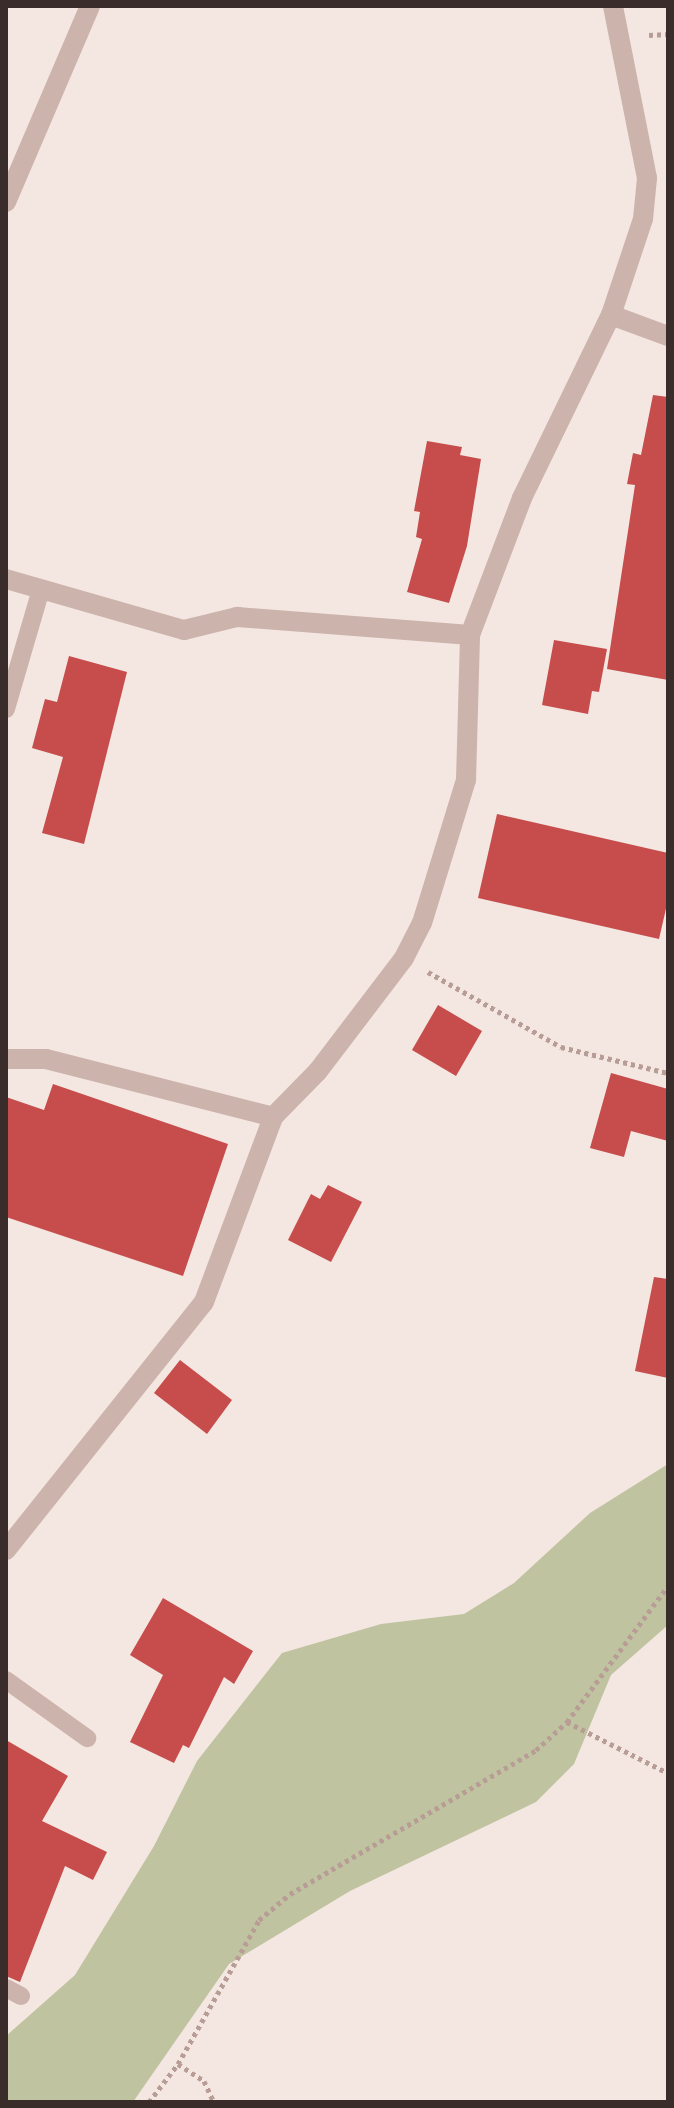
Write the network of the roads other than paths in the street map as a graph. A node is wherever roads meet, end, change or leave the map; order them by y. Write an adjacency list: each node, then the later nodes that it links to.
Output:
1 (90, 6): 3 (street)
2 (613, 6): 4 (street)
3 (6, 202)
4 (611, 315): 5 (street); 8 (street)
5 (668, 336)
6 (6, 579): 7 (street)
7 (41, 589): 8 (street); 9 (lane)
8 (470, 635): 11 (street)
9 (6, 709)
10 (6, 1059): 11 (street)
11 (273, 1117): 12 (street)
12 (6, 1550)
13 (6, 1680): 14 (lane)
14 (87, 1738)

